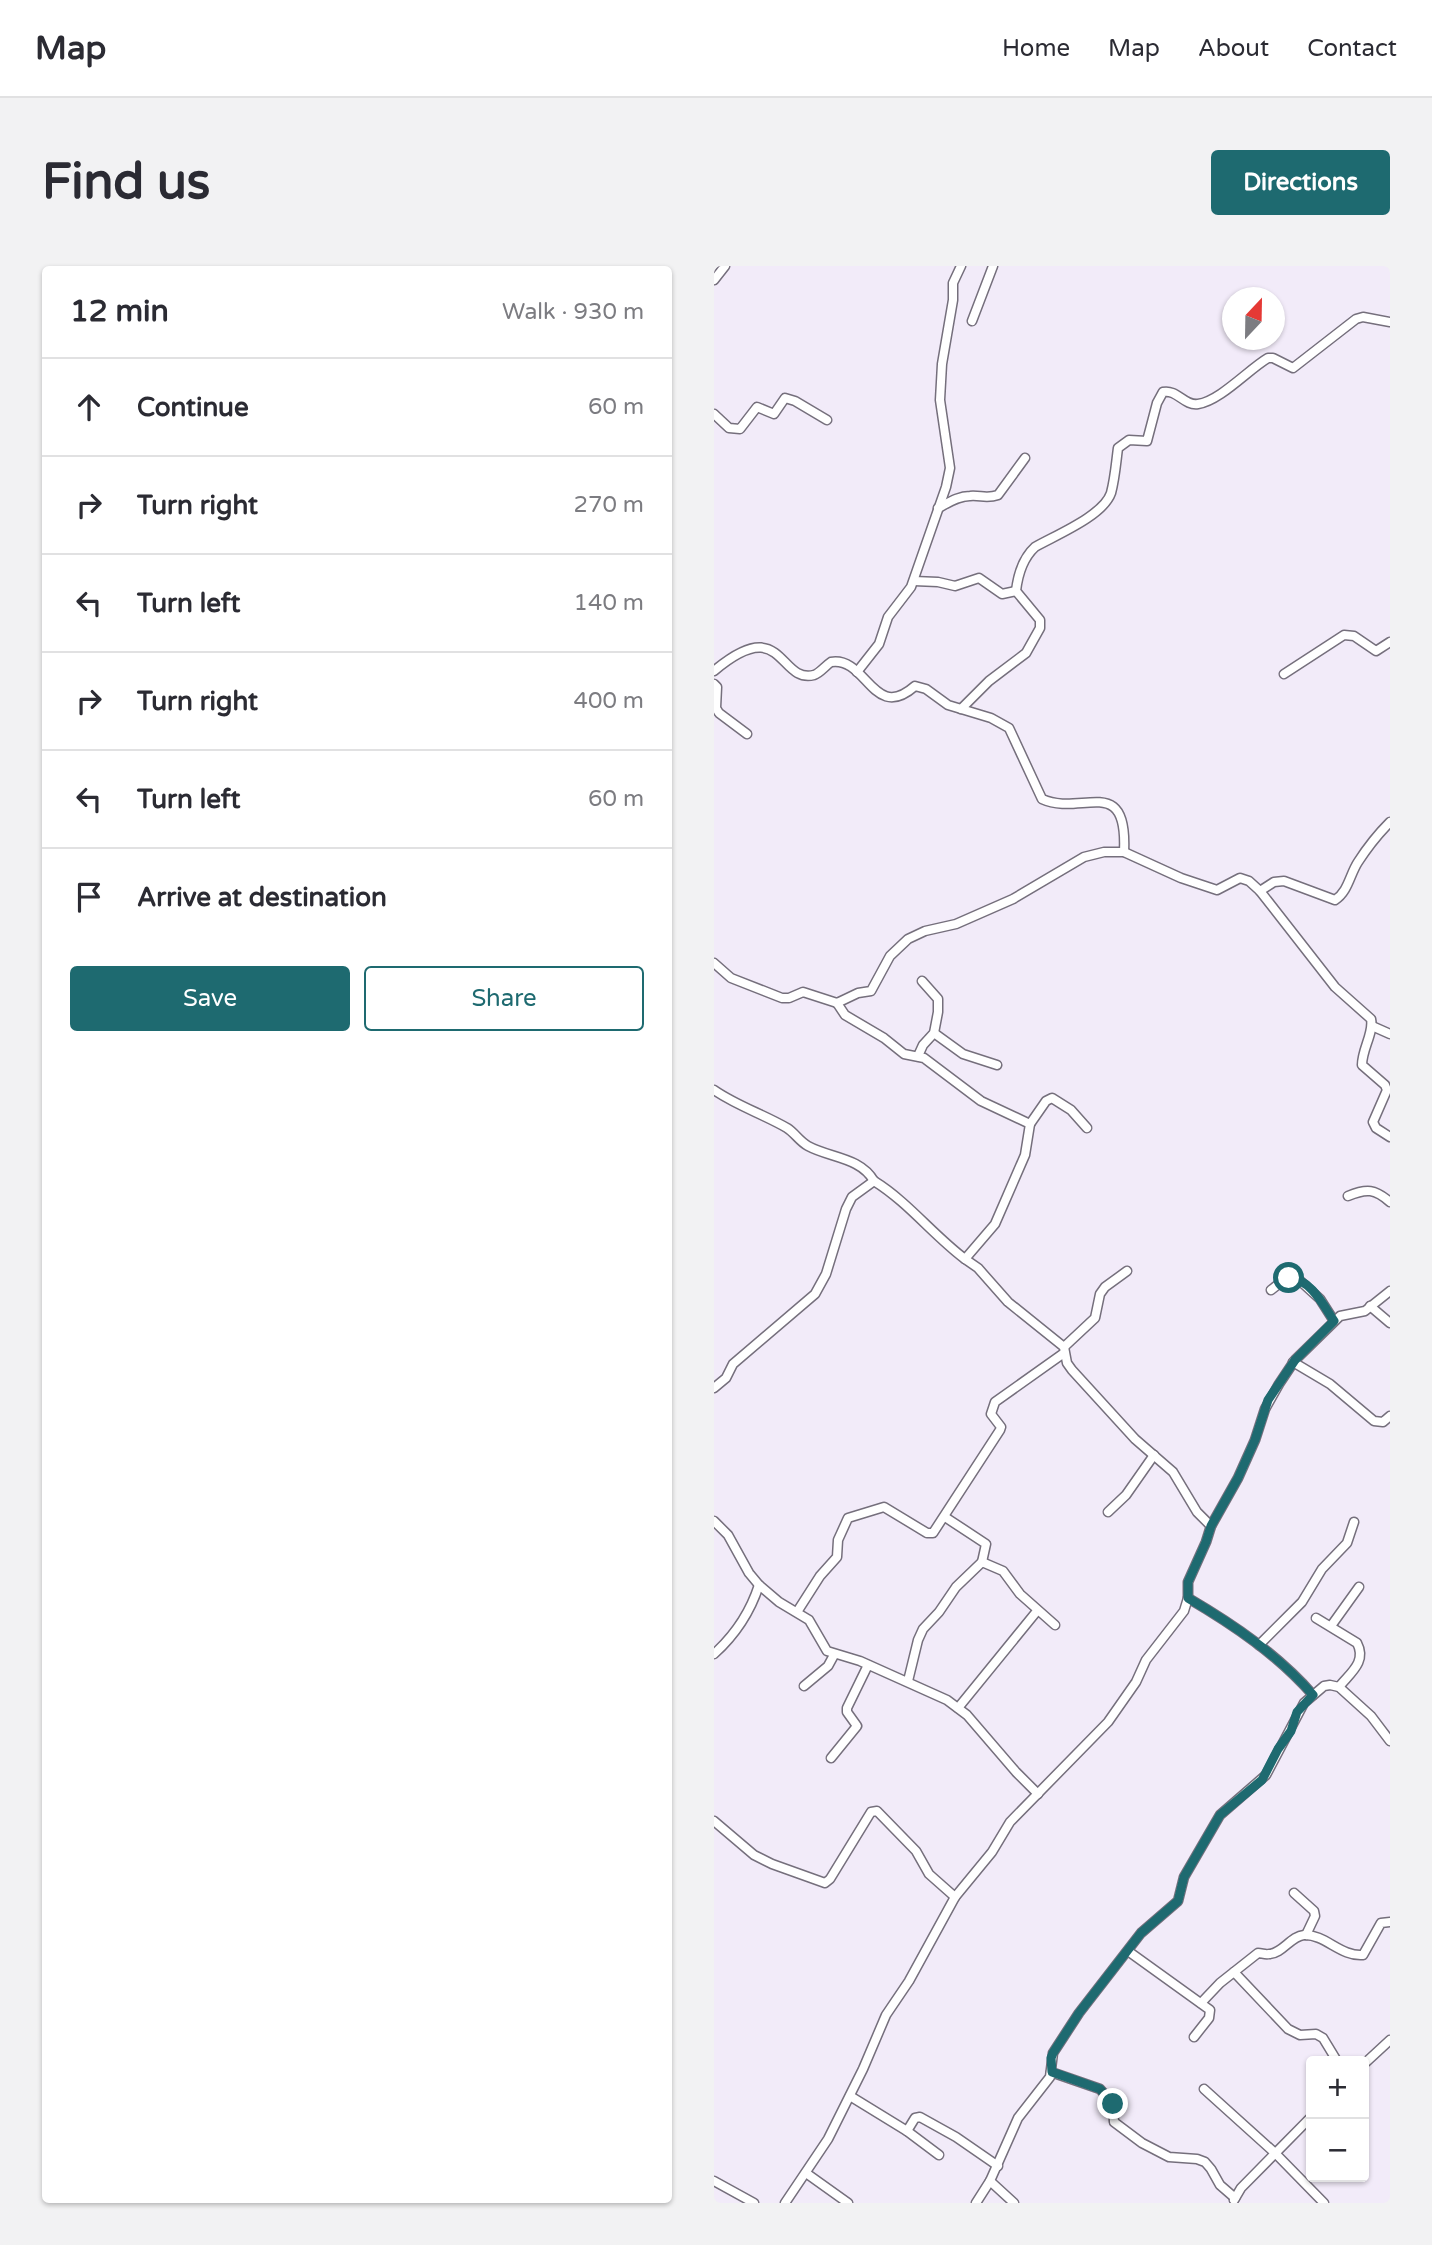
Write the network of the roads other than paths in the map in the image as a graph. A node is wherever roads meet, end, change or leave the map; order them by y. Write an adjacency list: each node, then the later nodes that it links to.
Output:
1 (725, 266): 4 (street)
2 (961, 266): 10 (street)
3 (993, 266): 5 (street)
4 (714, 280)
5 (972, 321)
6 (1390, 322): 12 (street)
7 (714, 414): 8 (street)
8 (827, 420)
9 (1025, 458): 10 (street)
10 (938, 508): 11 (street)
11 (914, 581): 12 (street); 15 (street)
12 (1016, 591): 18 (street)
13 (1390, 642): 16 (street)
14 (714, 671): 15 (street)
15 (857, 672): 18 (street)
16 (1284, 674)
17 (714, 684): 19 (street)
18 (961, 709): 21 (street)
19 (747, 734)
20 (1390, 821): 22 (street)
21 (1124, 852): 22 (street); 25 (street)
22 (1260, 891): 26 (street)
23 (714, 963): 25 (street)
24 (922, 981): 27 (street)
25 (837, 1003): 29 (street)
26 (1372, 1026): 28 (street); 34 (street)
27 (934, 1033): 29 (street); 30 (street)
28 (1390, 1034)
29 (918, 1056): 32 (street)
30 (998, 1065)
31 (714, 1090): 35 (street)
32 (1030, 1124): 33 (street); 38 (street)
33 (1087, 1128)
34 (1390, 1137)
35 (874, 1181): 38 (street); 47 (street)
36 (1348, 1196): 37 (street)
37 (1390, 1202)
38 (965, 1259): 45 (street)
39 (1127, 1271): 45 (street)
40 (1271, 1290): 43 (street)
41 (1390, 1292): 42 (street)
42 (1370, 1306): 43 (street); 44 (street)
43 (1334, 1321): 46 (street)
44 (1390, 1323)
45 (1064, 1350): 49 (street); 51 (street)
46 (1293, 1362): 48 (street); 54 (street)
47 (714, 1388)
48 (1390, 1416)
49 (1154, 1455): 50 (street); 54 (street)
50 (1108, 1512)
51 (945, 1517): 55 (street); 60 (street)
52 (714, 1521): 56 (street)
53 (1354, 1522): 64 (street)
54 (1211, 1526): 58 (street)
55 (982, 1562): 59 (street); 68 (street)
56 (759, 1585): 60 (street); 65 (street)
57 (1359, 1587): 63 (street)
58 (1188, 1598): 64 (street); 75 (street)
59 (1037, 1611): 62 (street); 72 (street)
60 (797, 1612): 66 (street)
61 (1316, 1618): 63 (street)
62 (1055, 1625)
63 (1331, 1626): 70 (street)
64 (1259, 1645): 71 (street)
65 (714, 1654)
66 (834, 1655): 67 (street); 69 (street)
67 (868, 1665): 68 (street); 74 (street)
68 (908, 1681): 72 (street)
69 (804, 1686)
70 (1339, 1687): 71 (street); 73 (street)
71 (1313, 1695): 81 (street)
72 (958, 1708): 75 (street)
73 (1390, 1741)
74 (831, 1758)
75 (1038, 1794): 78 (street)
76 (714, 1821): 78 (street)
77 (1294, 1893): 80 (street)
78 (955, 1897): 90 (street)
79 (1390, 1922): 80 (street)
80 (1306, 1935): 82 (street)
81 (1128, 1951): 83 (street); 88 (street)
82 (1234, 1972): 83 (street); 86 (street)
83 (1201, 2003): 84 (street)
84 (1194, 2037)
85 (1390, 2040): 87 (street)
86 (1334, 2056)
87 (1369, 2059)
88 (1052, 2072): 95 (street); 99 (street)
89 (1204, 2089): 93 (street)
90 (850, 2096): 92 (street); 96 (street)
91 (1310, 2119): 93 (street)
92 (907, 2131): 94 (street); 95 (street)
93 (1275, 2153): 99 (street); 105 (street)
94 (939, 2155)
95 (998, 2166): 97 (street)
96 (806, 2173): 101 (street); 102 (street)
97 (990, 2180): 103 (street); 104 (street)
98 (714, 2181): 100 (street)
99 (1235, 2200)
100 (754, 2203)
101 (785, 2203)
102 (848, 2203)
103 (976, 2203)
104 (1014, 2203)
105 (1324, 2203)

